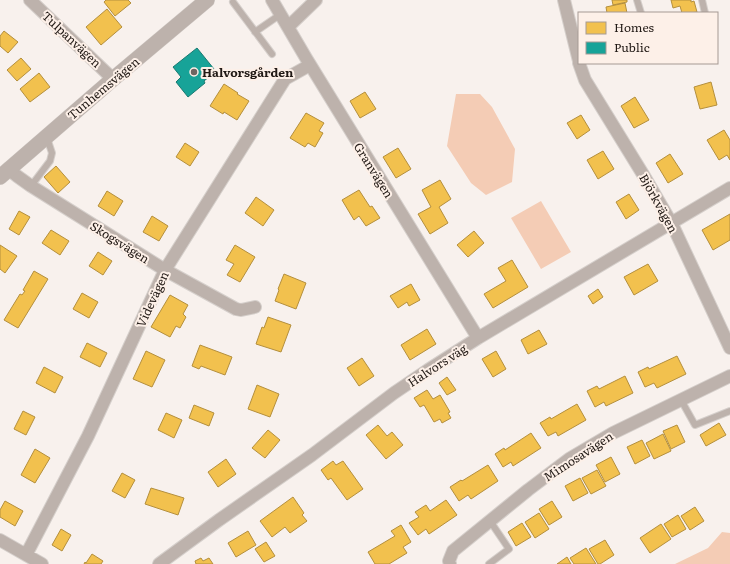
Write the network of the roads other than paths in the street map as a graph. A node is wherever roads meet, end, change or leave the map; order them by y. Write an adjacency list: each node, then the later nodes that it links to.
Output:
1 (30, 0): 18 (street, Tulpanvägen)
2 (207, 0): 18 (street, Tunhemsvägen)
3 (272, 0): 11 (street, Granvägen)
4 (316, 0): 12 (street)
5 (564, 0): 15 (street, Björkvägen)
6 (637, 0): 9 (lane)
7 (702, 0): 10 (lane)
8 (233, 2): 13 (lane)
9 (640, 12)
10 (705, 12)
11 (281, 14): 12 (street, Granvägen); 13 (lane)
12 (288, 27): 17 (street, Granvägen)
13 (255, 32): 14 (lane)
14 (272, 54)
15 (578, 58)
16 (580, 64): 23 (street, Björkvägen)
17 (310, 65): 24 (street, Videvägen); 26 (street, Granvägen)
18 (113, 79): 19 (street, Tunhemsvägen)
19 (46, 137): 20 (street, Tunhemsvägen); 21 (lane)
20 (4, 173): 21 (street, Skogsvägen)
21 (31, 186): 24 (street, Skogsvägen)
22 (730, 188): 23 (street, Halvors väg)
23 (672, 224): 26 (street, Halvors väg); 27 (street, Björkvägen)
24 (165, 270): 25 (street, Skogsvägen); 33 (street, Videvägen)
25 (255, 307)
26 (478, 338): 35 (street, Halvors väg)
27 (730, 348)
28 (730, 376): 29 (street, Mimosavägen)
29 (681, 400): 30 (lane); 31 (street, Mimosavägen)
30 (730, 410)
31 (490, 521): 36 (street, Mimosavägen); 37 (lane)
32 (0, 540): 33 (street)
33 (26, 555): 34 (street)
34 (42, 564)
35 (159, 564)
36 (450, 564)
37 (489, 564)

